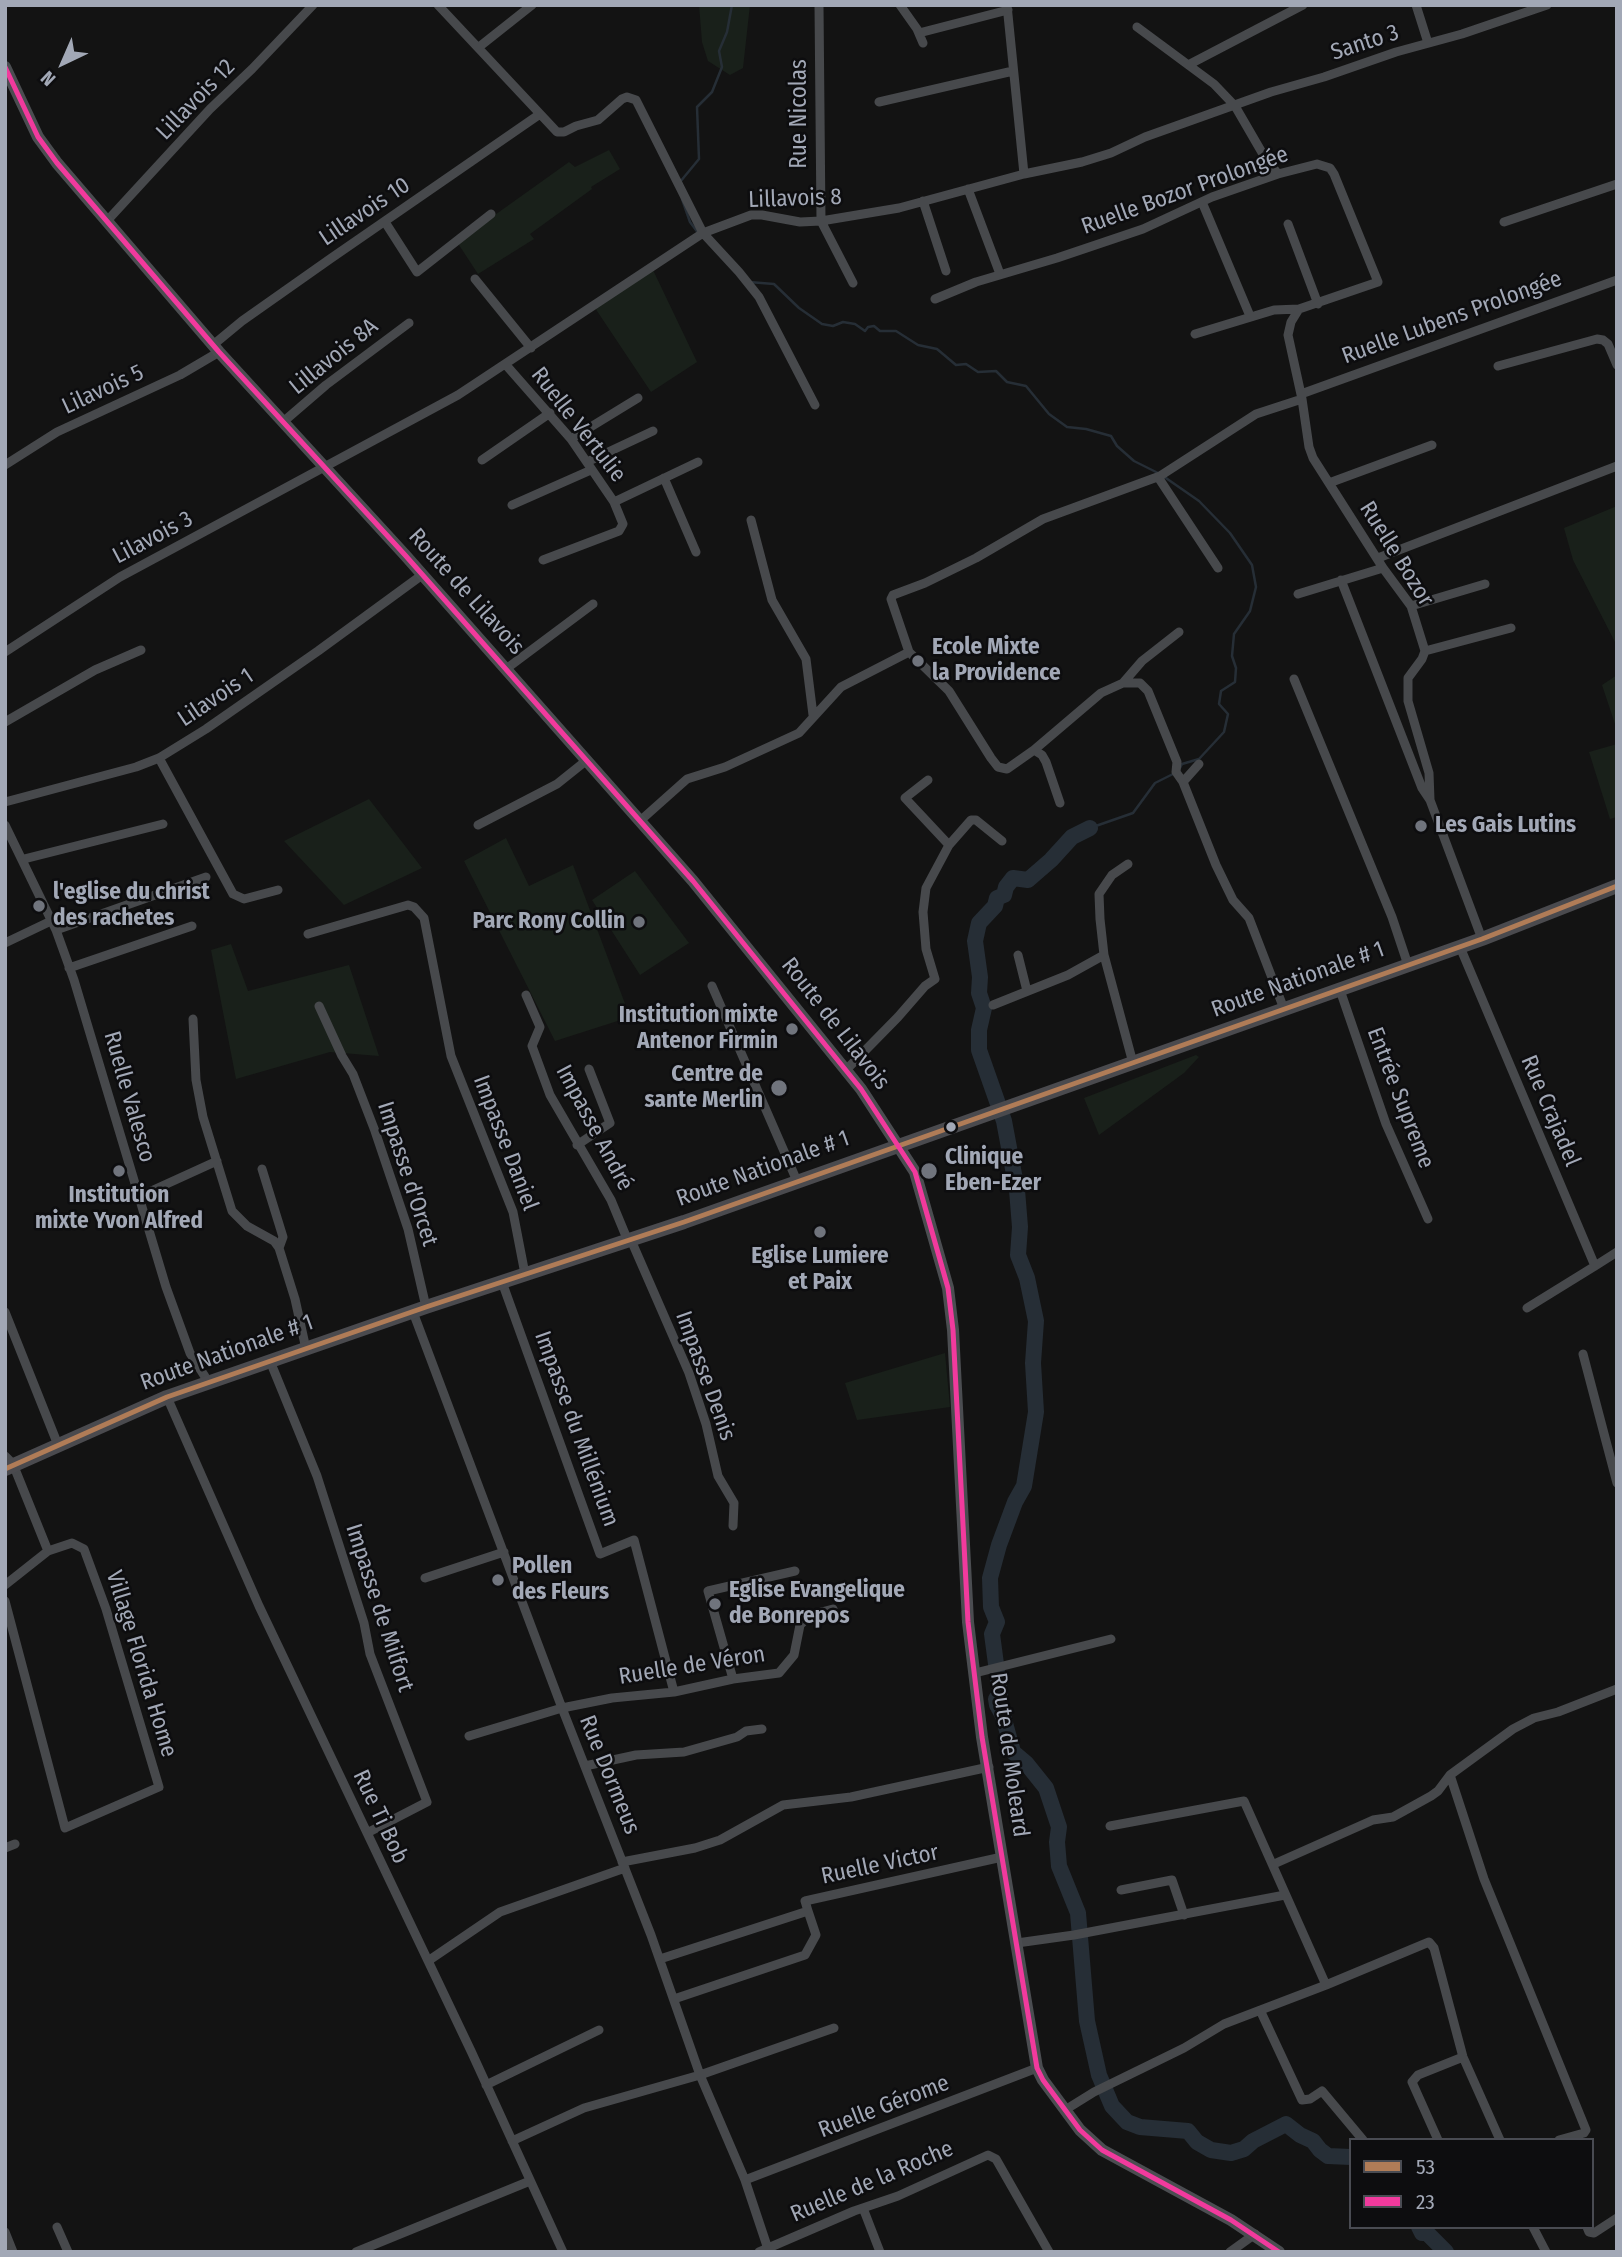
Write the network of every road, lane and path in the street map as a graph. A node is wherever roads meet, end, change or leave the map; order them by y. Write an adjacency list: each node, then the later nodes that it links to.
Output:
1 (313, 5): 30 (street, Lillavois 12)
2 (438, 5): 15 (street)
3 (532, 5): 15 (street)
4 (819, 5): 29 (street, Rue Nicolas)
5 (900, 5): 12 (street)
6 (1303, 5): 16 (street)
7 (1416, 5): 14 (street)
8 (1547, 5): 9 (street, Santo 3)
9 (1536, 7): 14 (street, Santo 3)
10 (1008, 8): 12 (street); 18 (street)
11 (1137, 27): 16 (street)
12 (919, 33): 13 (street)
13 (923, 43)
14 (1428, 43): 20 (street, Santo 3)
15 (479, 47): 21 (street)
16 (1190, 64): 20 (street)
17 (5, 66): 30 (main road, Route de Lilavois)
18 (1013, 71): 19 (street); 22 (street)
19 (879, 102)
20 (1235, 106): 22 (street, Lillavois 8); 23 (street)
21 (540, 114): 31 (street, Lillavois 10); 34 (street)
22 (1024, 174): 25 (street, Lillavois 8)
23 (1278, 174): 27 (street, Ruelle Bozor Prolongée); 41 (street, Ruelle Bozor Prolongée)
24 (1617, 184): 32 (street)
25 (968, 189): 26 (street, Lillavois 8); 36 (street)
26 (923, 201): 29 (street, Lillavois 8); 35 (street)
27 (1202, 202): 36 (street, Ruelle Bozor Prolongée); 43 (street)
28 (491, 214): 31 (street)
29 (821, 221): 34 (street, Lillavois 8); 39 (street)
30 (106, 222): 47 (main road, Route de Lilavois)
31 (385, 222): 47 (street, Lillavois 10)
32 (1504, 222)
33 (1289, 224): 41 (street)
34 (703, 233): 46 (street, Lillavois 8); 53 (street)
35 (946, 271)
36 (1000, 274): 40 (street, Ruelle Bozor Prolongée)
37 (475, 279): 46 (street)
38 (1617, 279): 51 (street, Ruelle Lubens Prolongée)
39 (853, 283)
40 (935, 299)
41 (1318, 304): 42 (street)
42 (1300, 309): 43 (street); 51 (street, Ruelle Bozor)
43 (1250, 316): 45 (street)
44 (409, 323): 55 (street, Lillavois 8A)
45 (1195, 334)
46 (531, 348): 48 (street, Lillavois 8)
47 (216, 349): 55 (main road, Route de Lilavois); 61 (street, Lilavois 5)
48 (506, 365): 54 (street, Ruelle Vertulie); 64 (street, Lillavois 8)
49 (1617, 365): 50 (street)
50 (1498, 366)
51 (1302, 397): 65 (street, Ruelle Lubens Prolongée); 67 (street, Ruelle Bozor)
52 (638, 398): 57 (street)
53 (815, 405)
54 (550, 413): 57 (street, Ruelle Vertulie); 59 (street)
55 (283, 422): 64 (main road, Route de Lilavois)
56 (653, 431): 62 (street)
57 (571, 439): 62 (street, Ruelle Vertulie)
58 (1432, 445): 67 (street)
59 (482, 460)
60 (698, 462): 66 (street, Ruelle Vertulie)
61 (5, 465)
62 (589, 466): 68 (street, Ruelle Vertulie); 69 (street)
63 (1617, 466): 72 (street)
64 (325, 467): 76 (main road, Route de Lilavois); 86 (street, Lilavois 3)
65 (1159, 476): 74 (street); 87 (street, Ruelle Lubens Prolongée)
66 (664, 478): 68 (street, Ruelle Vertulie); 71 (street)
67 (1329, 482): 72 (street, Ruelle Bozor)
68 (614, 502): 73 (street)
69 (512, 505)
70 (751, 520): 93 (street)
71 (696, 552)
72 (1378, 558): 75 (street, Ruelle Bozor)
73 (543, 560)
74 (1219, 568)
75 (1384, 568): 77 (street); 81 (street, Ruelle Bozor)
76 (422, 575): 89 (main road, Route de Lilavois); 96 (street, Lilavois 1)
77 (1341, 580): 79 (street); 101 (street)
78 (1485, 584): 81 (street)
79 (1298, 594)
80 (593, 604): 89 (street)
81 (1411, 606): 85 (street, Ruelle Bozor)
82 (1511, 628): 85 (street)
83 (1179, 632): 88 (street)
84 (141, 650): 94 (street)
85 (1425, 650): 101 (street)
86 (5, 652)
87 (909, 652): 93 (street); 95 (street)
88 (1137, 667): 91 (street); 92 (street)
89 (506, 669): 97 (main road, Route de Lilavois)
90 (1294, 679): 123 (street)
91 (1123, 683): 92 (street); 95 (street)
92 (1140, 683): 100 (street)
93 (813, 715): 104 (street)
94 (5, 722)
95 (1034, 750): 103 (street)
96 (159, 758): 102 (street, Lilavois 1); 114 (street)
97 (587, 760): 104 (main road, Route de Lilavois); 107 (street)
98 (1199, 765): 100 (street)
99 (928, 780): 109 (street)
100 (1183, 782): 131 (street)
101 (1430, 800): 118 (street)
102 (5, 802)
103 (1060, 803)
104 (641, 821): 135 (main road, Route de Lilavois)
105 (163, 824): 110 (street)
106 (5, 825): 110 (street, Ruelle Valesco)
107 (478, 825)
108 (1002, 841): 109 (street)
109 (948, 845): 135 (street)
110 (24, 859): 115 (street, Ruelle Valesco)
111 (1128, 864): 122 (street)
112 (206, 877): 115 (street)
113 (1617, 886): 118 (main road, Route Nationale # 1)
114 (278, 890)
115 (54, 926): 119 (street); 124 (street, Ruelle Valesco)
116 (192, 926): 124 (street)
117 (308, 934): 147 (street, Impasse Daniel)
118 (1482, 939): 120 (main road, Route Nationale # 1)
119 (5, 943)
120 (1460, 947): 123 (main road, Route Nationale # 1); 146 (street, Rue Crajadel)
121 (1018, 955): 127 (street)
122 (1104, 955): 127 (street); 133 (street)
123 (1408, 965): 126 (main road, Route Nationale # 1)
124 (69, 968): 141 (street, Ruelle Valesco)
125 (712, 986): 140 (street)
126 (1340, 990): 131 (main road, Route Nationale # 1); 142 (street, Entrée Supreme)
127 (1027, 991): 129 (street)
128 (526, 995): 136 (street, Impasse André)
129 (993, 1005)
130 (319, 1006): 150 (street, Impasse d'Orcet)
131 (1284, 1009): 133 (main road, Route Nationale # 1)
132 (193, 1019): 138 (street)
133 (1133, 1063): 137 (main road, Route Nationale # 1)
134 (589, 1069): 136 (street)
135 (845, 1071): 137 (main road, Route de Lilavois)
136 (577, 1145): 143 (street, Impasse André)
137 (899, 1146): 140 (main road, Route Nationale # 1); 169 (main road, Route de Moleard)
138 (217, 1161): 141 (street); 144 (street)
139 (262, 1169): 144 (street)
140 (797, 1181): 143 (main road, Route Nationale # 1)
141 (138, 1197): 155 (street, Ruelle Valesco)
142 (1428, 1219)
143 (630, 1240): 147 (main road, Route Nationale # 1); 160 (street, Impasse Denis)
144 (279, 1248): 152 (street)
145 (1617, 1252): 146 (street)
146 (1595, 1266): 149 (street)
147 (525, 1274): 148 (main road, Route Nationale # 1)
148 (502, 1282): 150 (main road, Route Nationale # 1); 172 (street, Impasse du Millénium)
149 (1527, 1308)
150 (419, 1309): 152 (main road, Route Nationale # 1); 162 (street, Rue Dormeus)
151 (5, 1312): 157 (street)
152 (306, 1349): 154 (main road, Route Nationale # 1)
153 (1583, 1354): 159 (street)
154 (270, 1361): 155 (main road, Route Nationale # 1); 180 (street, Impasse de Milfort)
155 (209, 1383): 156 (main road, Route Nationale # 1)
156 (167, 1397): 157 (main road, Route Nationale # 1); 180 (street, Rue Ti Bob)
157 (58, 1445): 158 (main road, Route Nationale # 1)
158 (8, 1463): 161 (street)
159 (1617, 1483)
160 (733, 1526)
161 (48, 1550): 165 (street); 166 (street, Village Florida Home)
162 (504, 1552): 164 (street); 173 (street, Rue Dormeus)
163 (795, 1571): 170 (street)
164 (425, 1578)
165 (5, 1585)
166 (5, 1601)
167 (834, 1609): 170 (street, Ruelle de Véron)
168 (1111, 1639): 169 (street)
169 (981, 1672): 177 (main road, Route de Moleard)
170 (733, 1679): 172 (street, Ruelle de Véron)
171 (1617, 1689): 178 (street)
172 (674, 1692): 173 (street, Ruelle de Véron)
173 (562, 1708): 175 (street, Ruelle de Véron); 176 (street, Rue Dormeus)
174 (762, 1729): 176 (street)
175 (469, 1736)
176 (585, 1766): 185 (street, Rue Dormeus)
177 (989, 1767): 183 (main road, Route de Moleard); 185 (street)
178 (1450, 1775): 184 (street); 206 (street)
179 (1110, 1826): 184 (street)
180 (367, 1833): 192 (street, Rue Ti Bob)
181 (15, 1844): 182 (street)
182 (5, 1848)
183 (1002, 1857): 188 (street, Ruelle Victor); 190 (main road, Route de Moleard)
184 (1274, 1864): 187 (street)
185 (624, 1865): 191 (street, Rue Dormeus); 192 (street)
186 (1121, 1890): 189 (street)
187 (1285, 1895): 189 (street); 193 (street)
188 (808, 1911): 191 (street, Ruelle Victor); 194 (street)
189 (1184, 1915): 190 (street)
190 (1017, 1943): 199 (main road, Route de Moleard)
191 (660, 1959): 194 (street, Rue Dormeus)
192 (428, 1961): 201 (street, Rue Ti Bob)
193 (1326, 1985): 195 (street); 198 (street)
194 (674, 1999): 200 (street, Rue Dormeus)
195 (1260, 2010): 202 (street); 203 (street)
196 (834, 2028): 200 (street)
197 (599, 2030): 201 (street)
198 (1463, 2057): 204 (street); 205 (street)
199 (1037, 2068): 202 (main road, Route de Moleard); 208 (street, Ruelle Gérome)
200 (700, 2074): 207 (street); 208 (street, Rue Dormeus)
201 (486, 2085): 207 (street, Rue Ti Bob)
202 (1065, 2110): 216 (main road, Route de Moleard)
203 (1361, 2138)
204 (1437, 2138)
205 (1499, 2138)
206 (1566, 2138)
207 (512, 2141): 209 (street, Rue Ti Bob)
208 (745, 2180): 218 (street, Rue Dormeus)
209 (530, 2181): 217 (street); 222 (street, Rue Ti Bob)
210 (863, 2208): 218 (street, Ruelle de la Roche); 223 (street); 224 (street, Ruelle de la Roche)
211 (1617, 2218): 214 (street)
212 (57, 2227): 220 (street)
213 (1534, 2229): 227 (street)
214 (1588, 2229)
215 (5, 2232): 219 (street)
216 (1255, 2234): 225 (street); 226 (main road, Route de Moleard)
217 (367, 2250): 221 (street)
218 (765, 2250)
219 (13, 2252)
220 (68, 2252)
221 (356, 2252)
222 (563, 2252)
223 (880, 2252)
224 (1049, 2252)
225 (1230, 2252)
226 (1279, 2252)
227 (1546, 2252)

